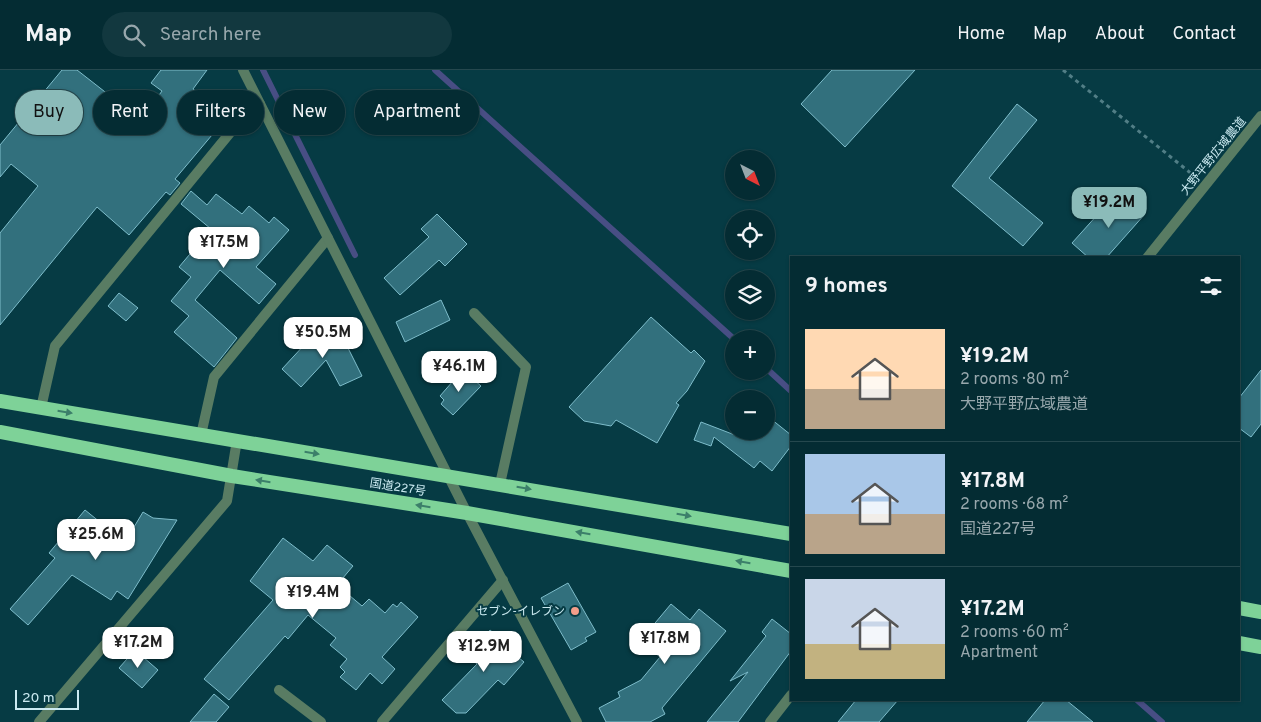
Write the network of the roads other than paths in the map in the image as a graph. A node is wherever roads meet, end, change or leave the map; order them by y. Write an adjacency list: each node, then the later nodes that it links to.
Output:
1 (243, 70): 2 (street)
2 (253, 90)
3 (264, 112): 6 (street)
4 (1261, 116): 7 (street, 大野平野広域農道)
5 (228, 135): 10 (street)
6 (328, 238): 12 (street); 14 (street)
7 (1149, 256)
8 (474, 313): 16 (street)
9 (0, 402): 10 (highway, 国道227号)
10 (42, 408): 12 (highway, 国道227号, one-way to 12)
11 (0, 432): 15 (highway, 国道227号)
12 (201, 434): 13 (highway, 国道227号)
13 (237, 440): 14 (highway, 国道227号, one-way to 14); 15 (street)
14 (448, 475): 16 (highway, 国道227号); 17 (street)
15 (232, 476): 17 (highway, 国道227号, one-way to 15); 27 (street)
16 (500, 484): 18 (highway, 国道227号, one-way to 18)
17 (467, 513): 19 (highway, 国道227号, one-way to 17); 20 (street)
18 (790, 534)
19 (790, 571)
20 (503, 580): 29 (street); 30 (street)
21 (1240, 608): 22 (highway)
22 (1261, 612)
23 (1240, 643): 24 (highway)
24 (1261, 647)
25 (279, 690): 28 (street)
26 (790, 696): 31 (street)
27 (39, 722)
28 (321, 722)
29 (382, 722)
30 (577, 722)
31 (770, 722)

